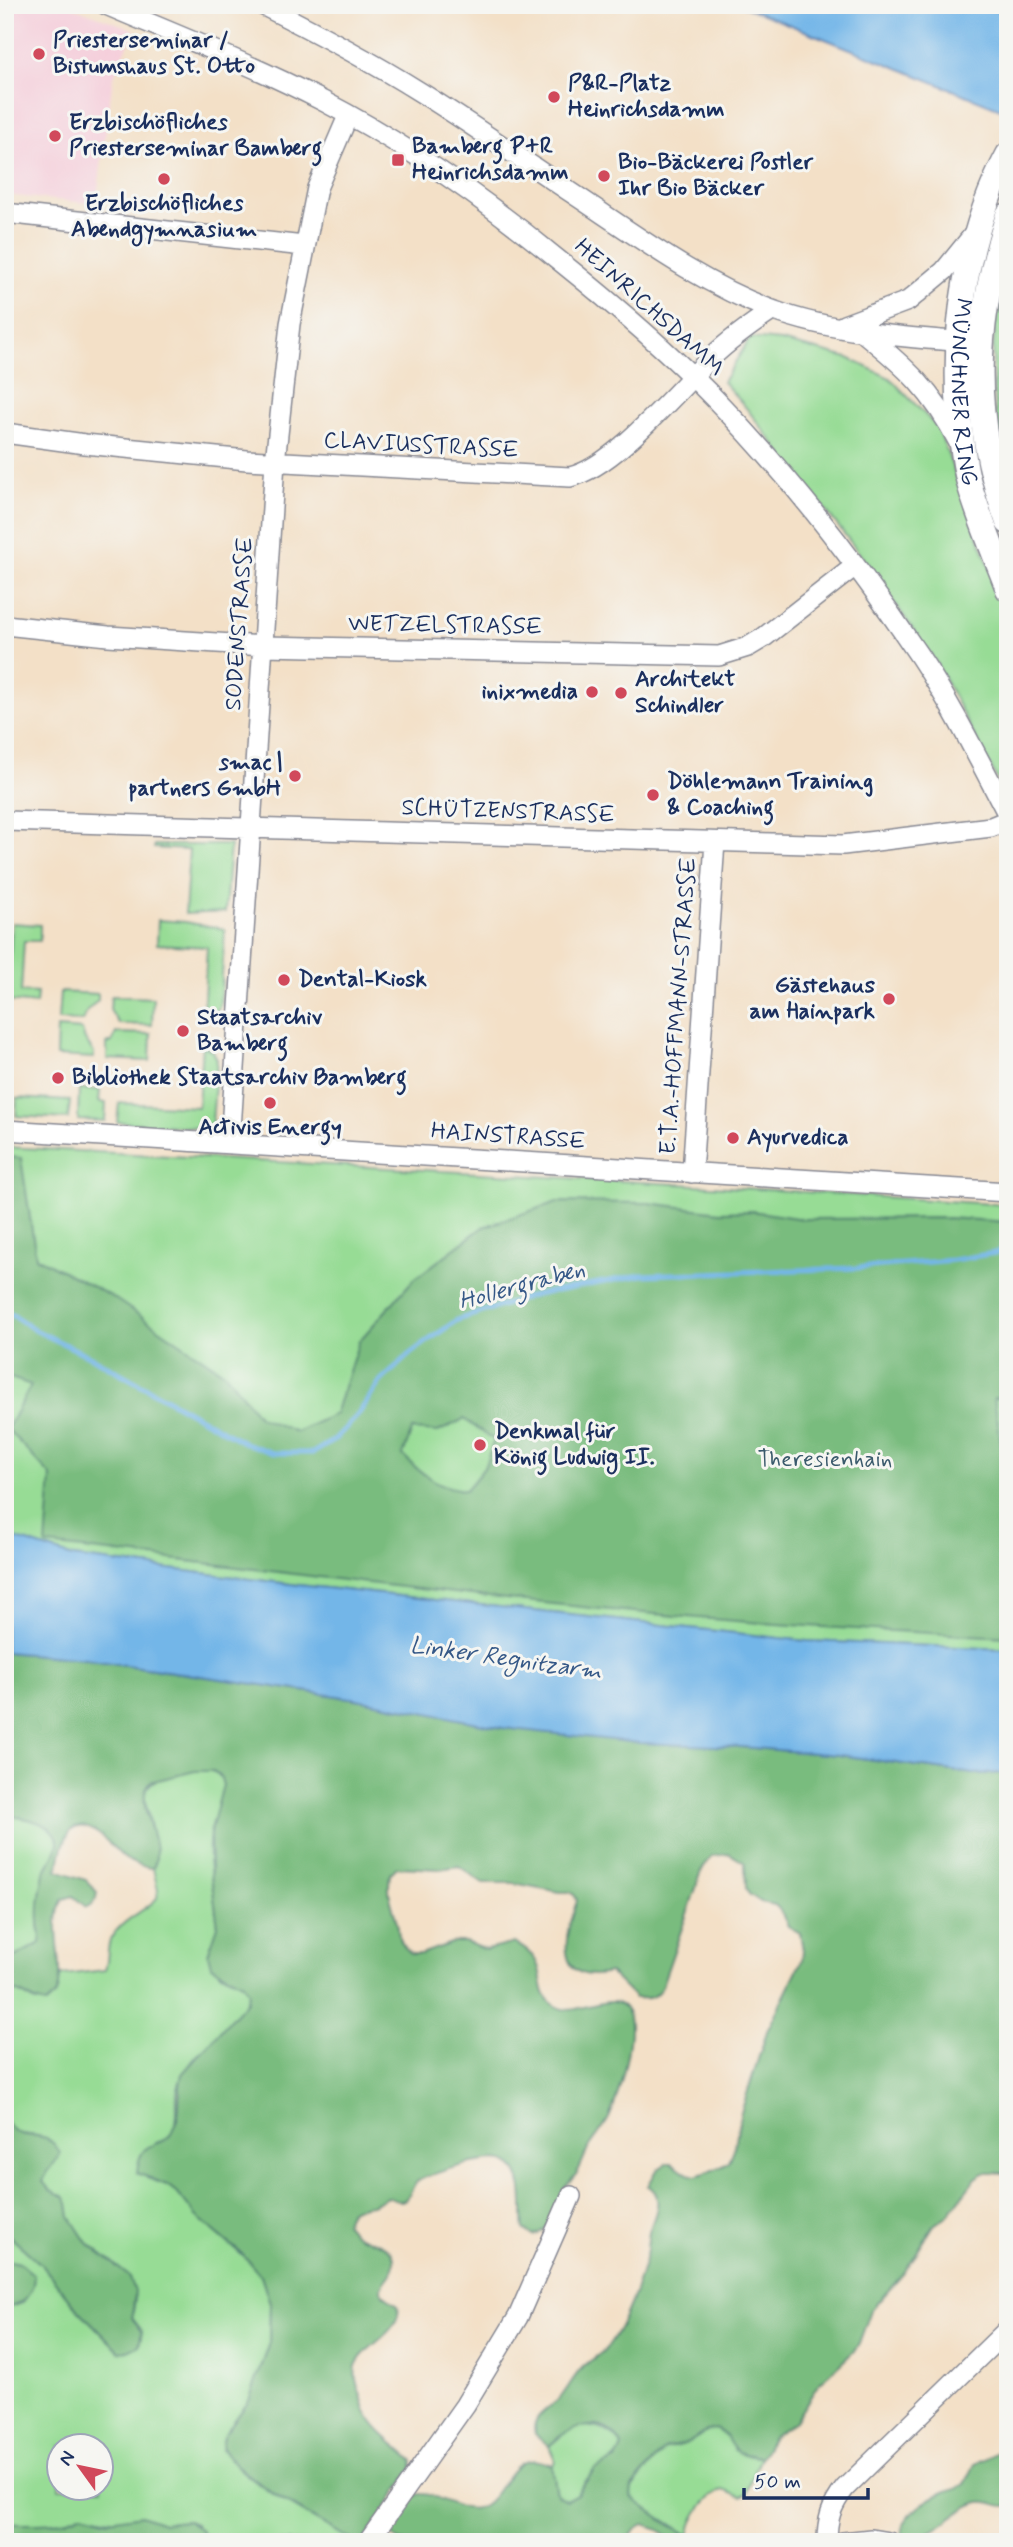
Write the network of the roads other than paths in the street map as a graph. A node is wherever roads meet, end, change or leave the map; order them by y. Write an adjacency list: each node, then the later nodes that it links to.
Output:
1 (106, 5): 3 (street, HEINRICHSDAMM)
2 (262, 5): 9 (street)
3 (348, 116): 8 (street, SODENSTRASSE); 12 (street, HEINRICHSDAMM)
4 (1004, 162): 7 (main road, MÜNCHNER RING)
5 (5, 214): 8 (street)
6 (1008, 215): 11 (main road, MÜNCHNER RING)
7 (976, 232): 10 (street); 11 (main road, MÜNCHNER RING)
8 (304, 246): 15 (street, SODENSTRASSE)
9 (773, 310): 10 (street); 12 (street, CLAVIUSSTRASSE)
10 (850, 328): 11 (street); 14 (street)
11 (970, 342): 14 (main road, MÜNCHNER RING); 16 (main road, MÜNCHNER RING)
12 (693, 377): 15 (street, CLAVIUSSTRASSE); 17 (street, HEINRICHSDAMM)
13 (5, 433): 15 (street, CLAVIUSSTRASSE)
14 (962, 447): 18 (main road, MÜNCHNER RING)
15 (275, 462): 20 (street, SODENSTRASSE)
16 (1008, 522)
17 (855, 566): 20 (street, WETZELSTRASSE); 21 (street, HEINRICHSDAMM)
18 (1008, 589)
19 (5, 625): 20 (street, WETZELSTRASSE)
20 (264, 646): 23 (street, SODENSTRASSE)
21 (1008, 817): 24 (street, SCHÜTZENSTRASSE)
22 (5, 821): 23 (street, SCHÜTZENSTRASSE)
23 (250, 829): 24 (street, SCHÜTZENSTRASSE); 26 (street, SODENSTRASSE)
24 (715, 842): 27 (street, E.T.A.-HOFFMANN-STRASSE)
25 (5, 1130): 26 (street, HAINSTRASSE)
26 (230, 1144): 27 (street, HAINSTRASSE)
27 (692, 1173): 28 (street, HAINSTRASSE)
28 (1008, 1192)
29 (570, 2196): 31 (street)
30 (1008, 2329): 32 (street)
31 (368, 2542)
32 (827, 2542)
33 (843, 2542): 34 (street)
34 (889, 2542)

